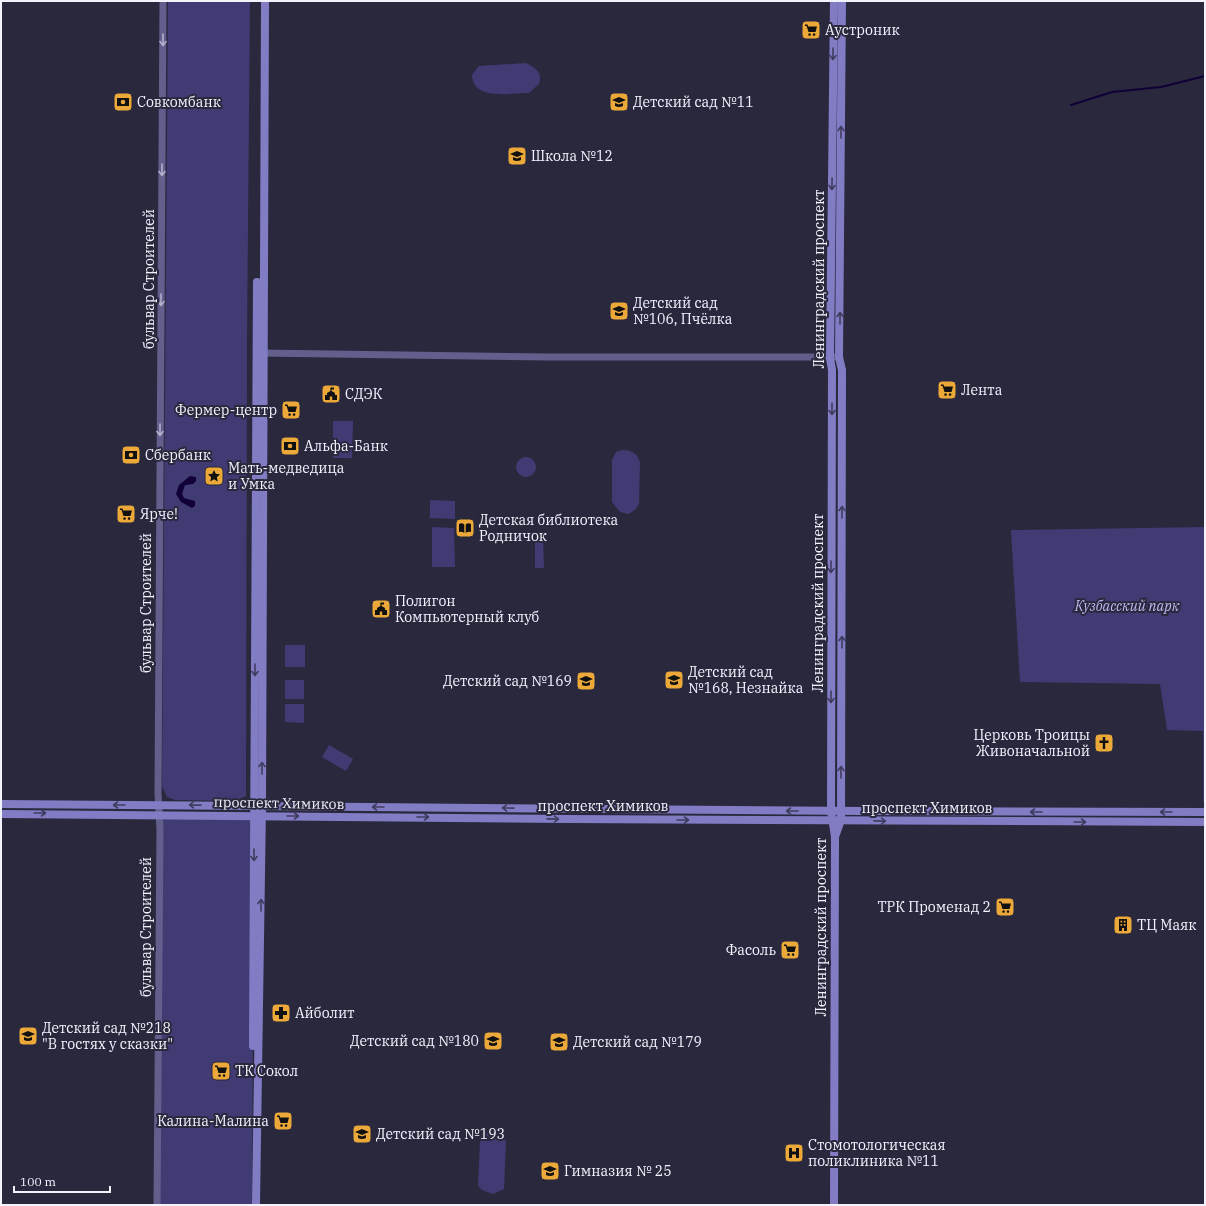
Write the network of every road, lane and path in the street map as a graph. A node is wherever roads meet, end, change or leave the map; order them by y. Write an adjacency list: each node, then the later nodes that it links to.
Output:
1 (164, 1): 10 (street, бульвар Строителей, one-way to 10)
2 (259, 1): 6 (main road)
3 (265, 1): 6 (main road)
4 (834, 1): 8 (main road, Ленинградский проспект, one-way to 8)
5 (842, 1): 7 (main road, Ленинградский проспект, one-way to 5)
6 (260, 353): 8 (street); 11 (main road)
7 (839, 357): 8 (street); 13 (main road, Ленинградский проспект, one-way to 7)
8 (830, 358): 12 (main road, Ленинградский проспект, one-way to 12)
9 (1, 804): 10 (main road, проспект Химиков, one-way to 9)
10 (158, 805): 11 (main road, проспект Химиков, one-way to 10); 16 (street, бульвар Строителей)
11 (258, 806): 12 (main road, проспект Химиков, one-way to 11); 17 (main road)
12 (830, 811): 13 (main road, проспект Химиков); 18 (main road, Ленинградский проспект)
13 (841, 811): 14 (main road, проспект Химиков, one-way to 13); 19 (main road, Ленинградский проспект)
14 (1205, 812)
15 (1, 814): 16 (main road, проспект Химиков, one-way to 16)
16 (158, 814): 17 (main road, проспект Химиков); 22 (street, бульвар Строителей)
17 (258, 816): 18 (main road, проспект Химиков, one-way to 18); 23 (main road, one-way to 23); 24 (main road, one-way to 17)
18 (831, 820): 19 (main road, проспект Химиков); 21 (main road, Ленинградский проспект)
19 (841, 820): 20 (main road, проспект Химиков, one-way to 20); 21 (main road, Ленинградский проспект)
20 (1205, 822)
21 (835, 837): 25 (main road, Ленинградский проспект)
22 (158, 1205)
23 (252, 1205)
24 (256, 1205)
25 (834, 1205)

